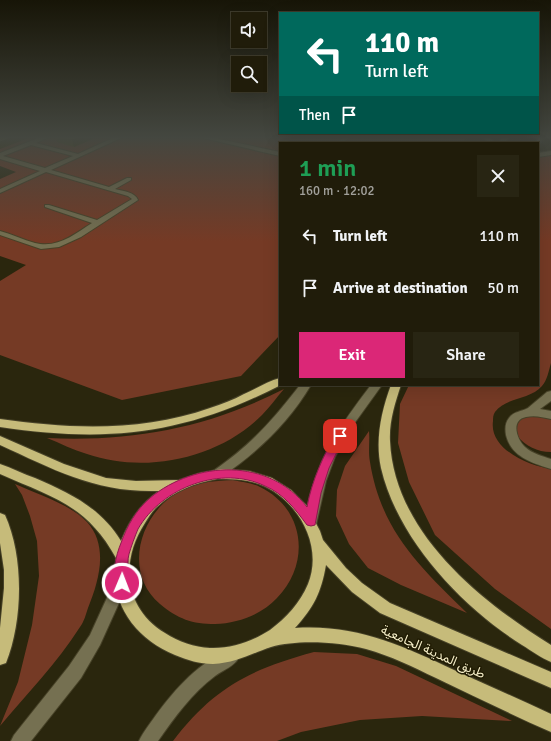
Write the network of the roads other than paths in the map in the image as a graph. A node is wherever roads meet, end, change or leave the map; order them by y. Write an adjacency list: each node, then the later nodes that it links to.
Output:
1 (43, 172): 5 (street)
2 (52, 172): 4 (street)
3 (129, 179): 4 (street)
4 (110, 189): 7 (street)
5 (0, 190)
6 (47, 206): 7 (street)
7 (98, 223): 8 (street)
8 (0, 233)
9 (279, 382): 16 (main road)
10 (305, 386): 20 (street)
11 (376, 386): 23 (street)
12 (396, 386): 29 (main road)
13 (551, 395): 14 (street)
14 (528, 412): 15 (street); 18 (street)
15 (551, 415)
16 (0, 423)
17 (0, 440): 21 (main road)
18 (551, 464)
19 (0, 469): 25 (main road)
20 (217, 474): 21 (main road); 23 (main road)
21 (179, 485): 25 (main road)
22 (0, 519): 30 (main road)
23 (311, 521): 24 (main road)
24 (319, 545): 27 (main road); 31 (main road, طريق المدينة الجامعية)
25 (122, 555): 26 (main road)
26 (122, 583): 28 (main road); 33 (street)
27 (273, 639): 28 (main road); 32 (main road, طريق المدينة الجامعية)
28 (244, 651): 34 (street)
29 (551, 654)
30 (0, 657)
31 (551, 680)
32 (551, 723)
33 (20, 741)
34 (148, 741)

